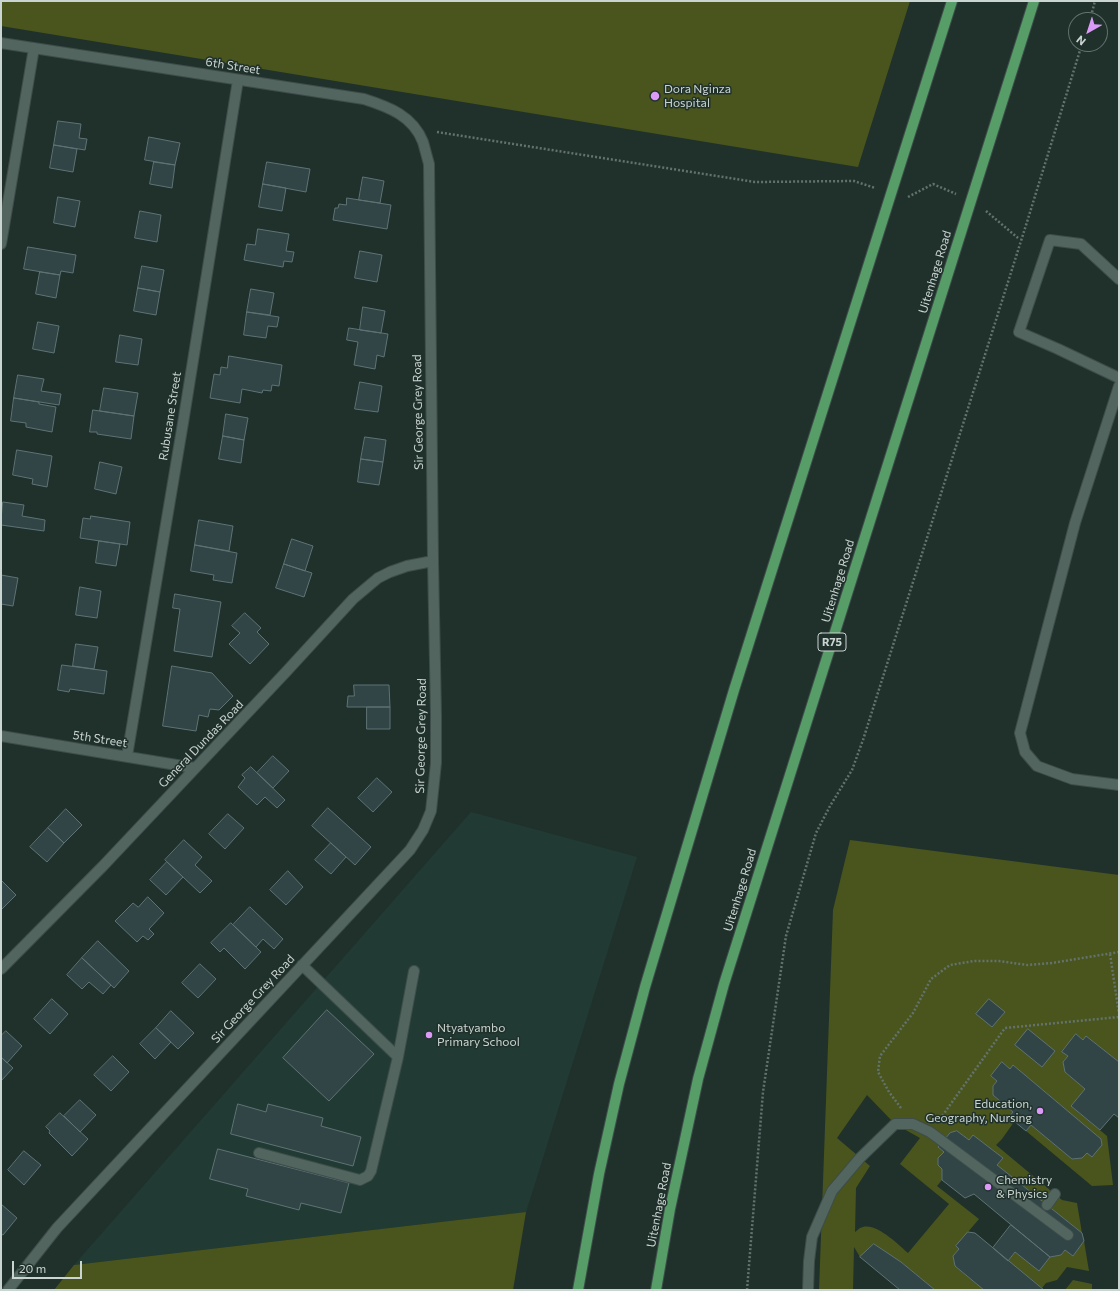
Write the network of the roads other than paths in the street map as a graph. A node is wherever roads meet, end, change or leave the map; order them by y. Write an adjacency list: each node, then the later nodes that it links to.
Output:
1 (952, 1): 25 (main road)
2 (1034, 1): 26 (main road, Uitenhage Road / R75)
3 (1, 43): 4 (street, 6th Street)
4 (34, 48): 5 (street, 6th Street); 7 (street)
5 (238, 80): 6 (street, 6th Street); 13 (street, Rubusane Street)
6 (428, 164): 11 (street, Sir George Grey Road)
7 (1, 244)
8 (1119, 279): 9 (street)
9 (1119, 378)
10 (1119, 386): 15 (street)
11 (433, 561): 14 (street, General Dundas Road); 16 (street, Sir George Grey Road)
12 (1, 736): 13 (street, 5th Street)
13 (127, 756): 14 (street, 5th Street)
14 (195, 768): 17 (street, General Dundas Road)
15 (1119, 785)
16 (302, 965): 19 (street); 24 (street, Sir George Grey Road)
17 (1, 968)
18 (414, 971): 19 (street)
19 (398, 1058): 20 (street)
20 (260, 1153)
21 (1055, 1194): 22 (street)
22 (1047, 1205)
23 (1068, 1234): 27 (street)
24 (8, 1290)
25 (578, 1290)
26 (656, 1290)
27 (808, 1290)

